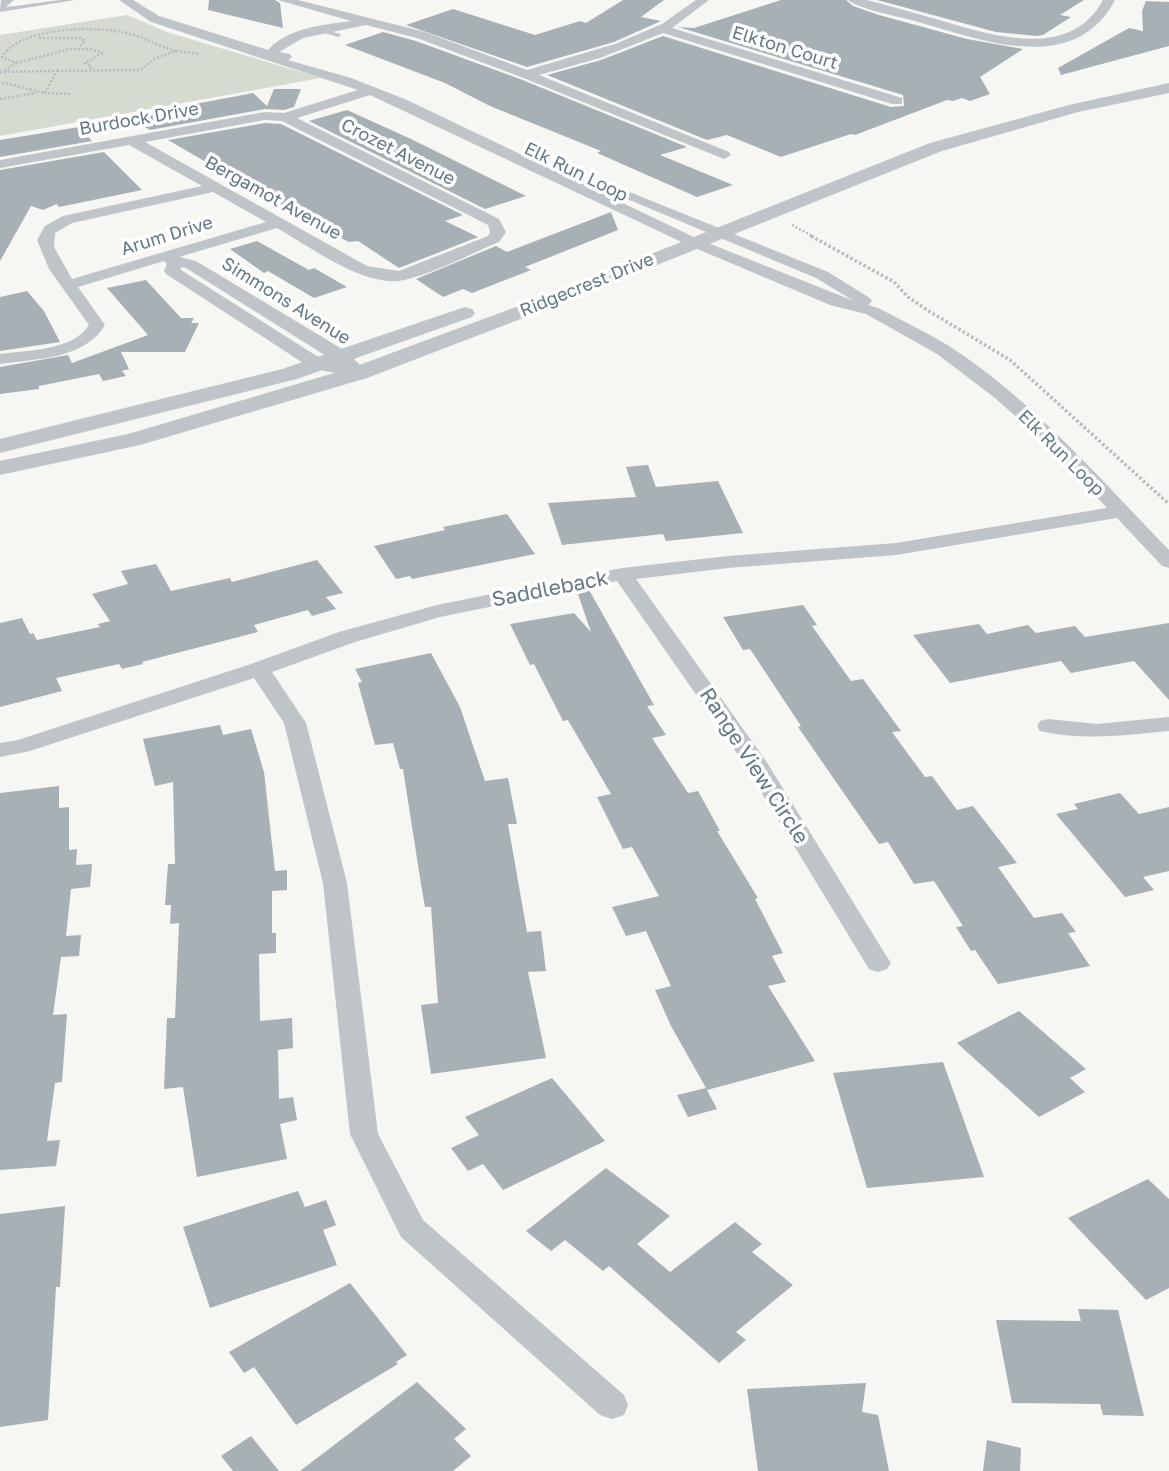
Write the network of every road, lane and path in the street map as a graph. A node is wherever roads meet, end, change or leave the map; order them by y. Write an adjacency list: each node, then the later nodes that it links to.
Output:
1 (8, 0): 8 (street)
2 (72, 0): 8 (lane)
3 (125, 0): 15 (street, Elk Run Loop)
4 (284, 0): 9 (street)
5 (703, 0): 10 (street)
6 (854, 0): 7 (street)
7 (1108, 0)
8 (0, 9)
9 (366, 20): 11 (street); 12 (street); 21 (street)
10 (664, 29): 21 (street); 29 (street, Elkton Court)
11 (324, 31): 12 (lane); 15 (street)
12 (338, 35): 15 (street)
13 (30, 39): 14 (path); 16 (path); 19 (path)
14 (76, 48): 16 (path); 19 (path)
15 (270, 55): 25 (street, Elk Run Loop); 38 (street, Elk Run Loop)
16 (16, 63): 17 (path)
17 (5, 71): 18 (path); 20 (path)
18 (57, 71): 19 (path); 26 (path)
19 (91, 71)
20 (0, 72)
21 (526, 74): 32 (street)
22 (1169, 76): 38 (street, Ridgecrest Drive)
23 (0, 82): 26 (path)
24 (1169, 88): 36 (street, Ridgecrest Drive)
25 (370, 91): 30 (street, Burdock Drive); 37 (street, Elk Run Loop)
26 (45, 93): 27 (path); 28 (path)
27 (71, 94)
28 (0, 99)
29 (897, 101)
30 (285, 117): 31 (street, Burdock Drive); 40 (street, Crozet Avenue)
31 (131, 140): 33 (street, Burdock Drive); 34 (street, Bergamot Avenue)
32 (724, 155)
33 (0, 164)
34 (212, 188): 35 (street, Bergamot Avenue); 41 (street)
35 (277, 223): 39 (street, Arum Drive); 40 (street, Bergamot Avenue)
36 (719, 232): 38 (street, Ridgecrest Drive); 42 (street, Elk Run Loop)
37 (673, 233): 38 (street, Ridgecrest Drive); 46 (street, Ridgecrest Drive)
38 (696, 233): 43 (street, Elk Run Loop); 49 (street, Ridgecrest Drive)
39 (171, 259): 41 (street, Arum Drive); 46 (street, Simmons Avenue); 48 (street, Simmons Avenue)
40 (401, 275)
41 (68, 285): 45 (street)
42 (842, 288): 43 (lane); 44 (street, Elk Run Loop)
43 (820, 296): 44 (street, Elk Run Loop)
44 (872, 311): 52 (street, Elk Run Loop)
45 (94, 333): 47 (street)
46 (341, 356): 48 (street, Ridgecrest Drive); 49 (street, Simmons Avenue)
47 (0, 359)
48 (317, 364): 49 (street, Simmons Avenue); 50 (street, Ridgecrest Drive)
49 (359, 373): 51 (street, Ridgecrest Drive)
50 (0, 446)
51 (0, 468)
52 (1119, 512): 53 (street, Elk Run Loop); 54 (street, Saddleback)
53 (1169, 562)
54 (622, 574): 55 (street, Saddleback); 59 (street, Range View Circle)
55 (259, 669): 58 (street, Saddleback); 60 (street)
56 (1169, 724): 57 (street)
57 (1048, 726)
58 (0, 750)
59 (878, 963)
60 (612, 1405)

